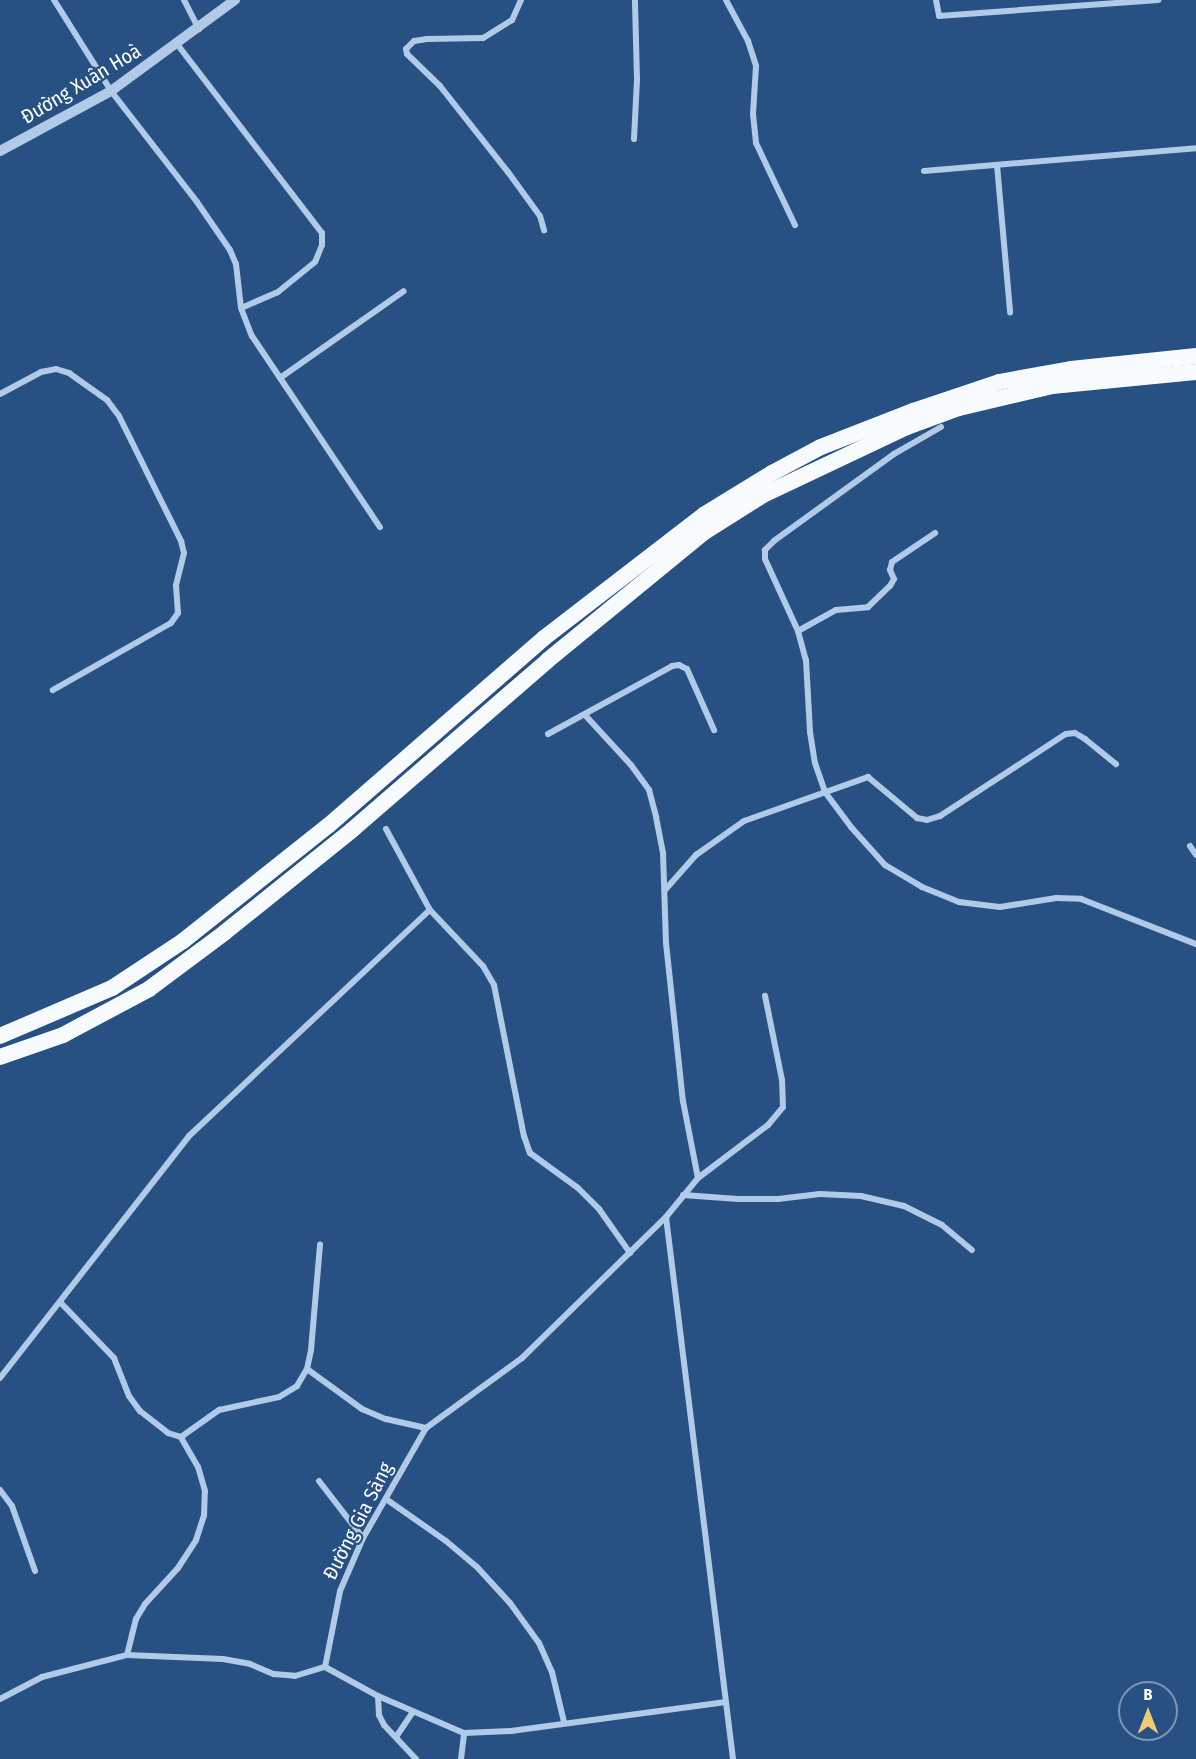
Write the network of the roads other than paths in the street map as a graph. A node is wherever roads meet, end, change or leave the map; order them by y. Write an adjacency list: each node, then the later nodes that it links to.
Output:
1 (54, 0): 11 (street)
2 (184, 0): 9 (street)
3 (235, 0): 9 (street, Đường Xuân Hoà)
4 (521, 0): 18 (street)
5 (635, 0): 12 (street)
6 (726, 0): 17 (street)
7 (936, 0): 8 (street)
8 (1158, 0)
9 (199, 29): 10 (street, Đường Xuân Hoà)
10 (177, 44): 11 (street, Đường Xuân Hoà); 20 (street)
11 (111, 91): 14 (street, Đường Xuân Hoà); 20 (street)
12 (634, 139)
13 (1196, 148): 15 (street)
14 (0, 152)
15 (998, 165): 16 (street); 21 (street)
16 (924, 171)
17 (795, 225)
18 (544, 230)
19 (404, 291): 24 (street)
20 (241, 308): 24 (street)
21 (1010, 312)
22 (1196, 356): 43 (highway)
23 (1196, 372): 44 (highway)
24 (280, 378): 27 (street)
25 (0, 394): 30 (street)
26 (941, 427): 29 (street)
27 (380, 527)
28 (935, 533): 29 (street)
29 (798, 631): 35 (street)
30 (53, 690)
31 (585, 715): 32 (street); 33 (street); 39 (street)
32 (714, 730)
33 (549, 734)
34 (1116, 764): 35 (street)
35 (825, 792): 39 (street); 41 (street)
36 (386, 829): 40 (street)
37 (1190, 846): 38 (street)
38 (1196, 855)
39 (665, 890): 45 (street)
40 (430, 910): 50 (street); 51 (street)
41 (1196, 944)
42 (765, 996): 45 (street, Đường Gia Sàng)
43 (0, 1036)
44 (0, 1058)
45 (698, 1178): 46 (street, Đường Gia Sàng)
46 (683, 1195): 47 (street, Đường Gia Sàng); 49 (street)
47 (666, 1217): 50 (street, Đường Gia Sàng); 65 (street)
48 (320, 1244): 52 (street)
49 (972, 1250)
50 (630, 1253): 54 (street, Đường Gia Sàng)
51 (60, 1302): 53 (street); 55 (street)
52 (307, 1369): 54 (street); 55 (street)
53 (0, 1378)
54 (426, 1428): 58 (street, Đường Gia Sàng)
55 (181, 1437): 61 (street)
56 (319, 1481): 59 (street)
57 (0, 1490): 60 (street)
58 (386, 1499): 59 (street, Đường Gia Sàng); 67 (street)
59 (363, 1538): 62 (street, Đường Gia Sàng)
60 (35, 1571)
61 (127, 1655): 62 (street); 64 (street)
62 (325, 1667): 63 (street)
63 (378, 1696): 66 (street); 69 (street)
64 (0, 1699)
65 (726, 1702): 67 (street); 72 (street)
66 (413, 1712): 68 (street); 69 (street)
67 (564, 1722): 68 (street)
68 (464, 1733): 71 (street)
69 (396, 1737): 70 (street)
70 (416, 1759)
71 (461, 1759)
72 (733, 1759)

